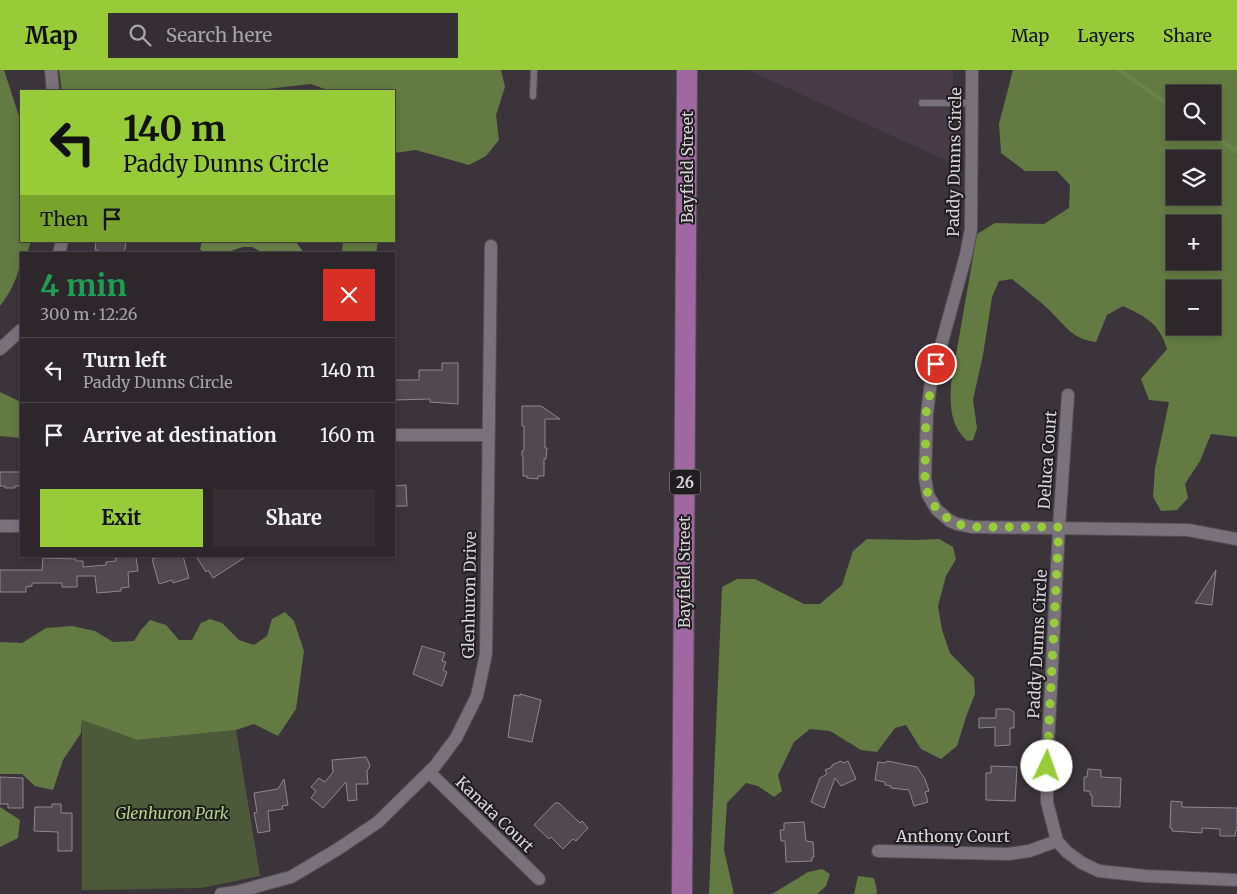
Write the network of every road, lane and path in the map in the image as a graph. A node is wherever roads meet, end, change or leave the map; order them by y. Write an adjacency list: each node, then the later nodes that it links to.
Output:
1 (51, 70): 5 (street)
2 (534, 70): 6 (lane)
3 (687, 70): 25 (main road, Bayfield Street / 26)
4 (972, 70): 8 (street, Paddy Dunns Circle)
5 (53, 90)
6 (532, 96)
7 (922, 103): 8 (lane)
8 (972, 103): 17 (street, Paddy Dunns Circle)
9 (491, 246): 14 (street, Glenhuron Drive)
10 (20, 331): 11 (street)
11 (0, 350)
12 (1068, 395): 17 (street, Deluca Court)
13 (395, 435): 14 (street)
14 (488, 435): 19 (street, Glenhuron Drive)
15 (0, 526): 16 (street)
16 (20, 526)
17 (1059, 527): 18 (street, Paddy Dunns Circle); 20 (street, Paddy Dunns Circle)
18 (1237, 540)
19 (429, 772): 22 (street, Kanata Court); 24 (street, Glenhuron Drive)
20 (1057, 841): 21 (street, Anthony Court); 23 (street)
21 (878, 851)
22 (539, 878)
23 (1237, 880)
24 (221, 894)
25 (682, 894)

